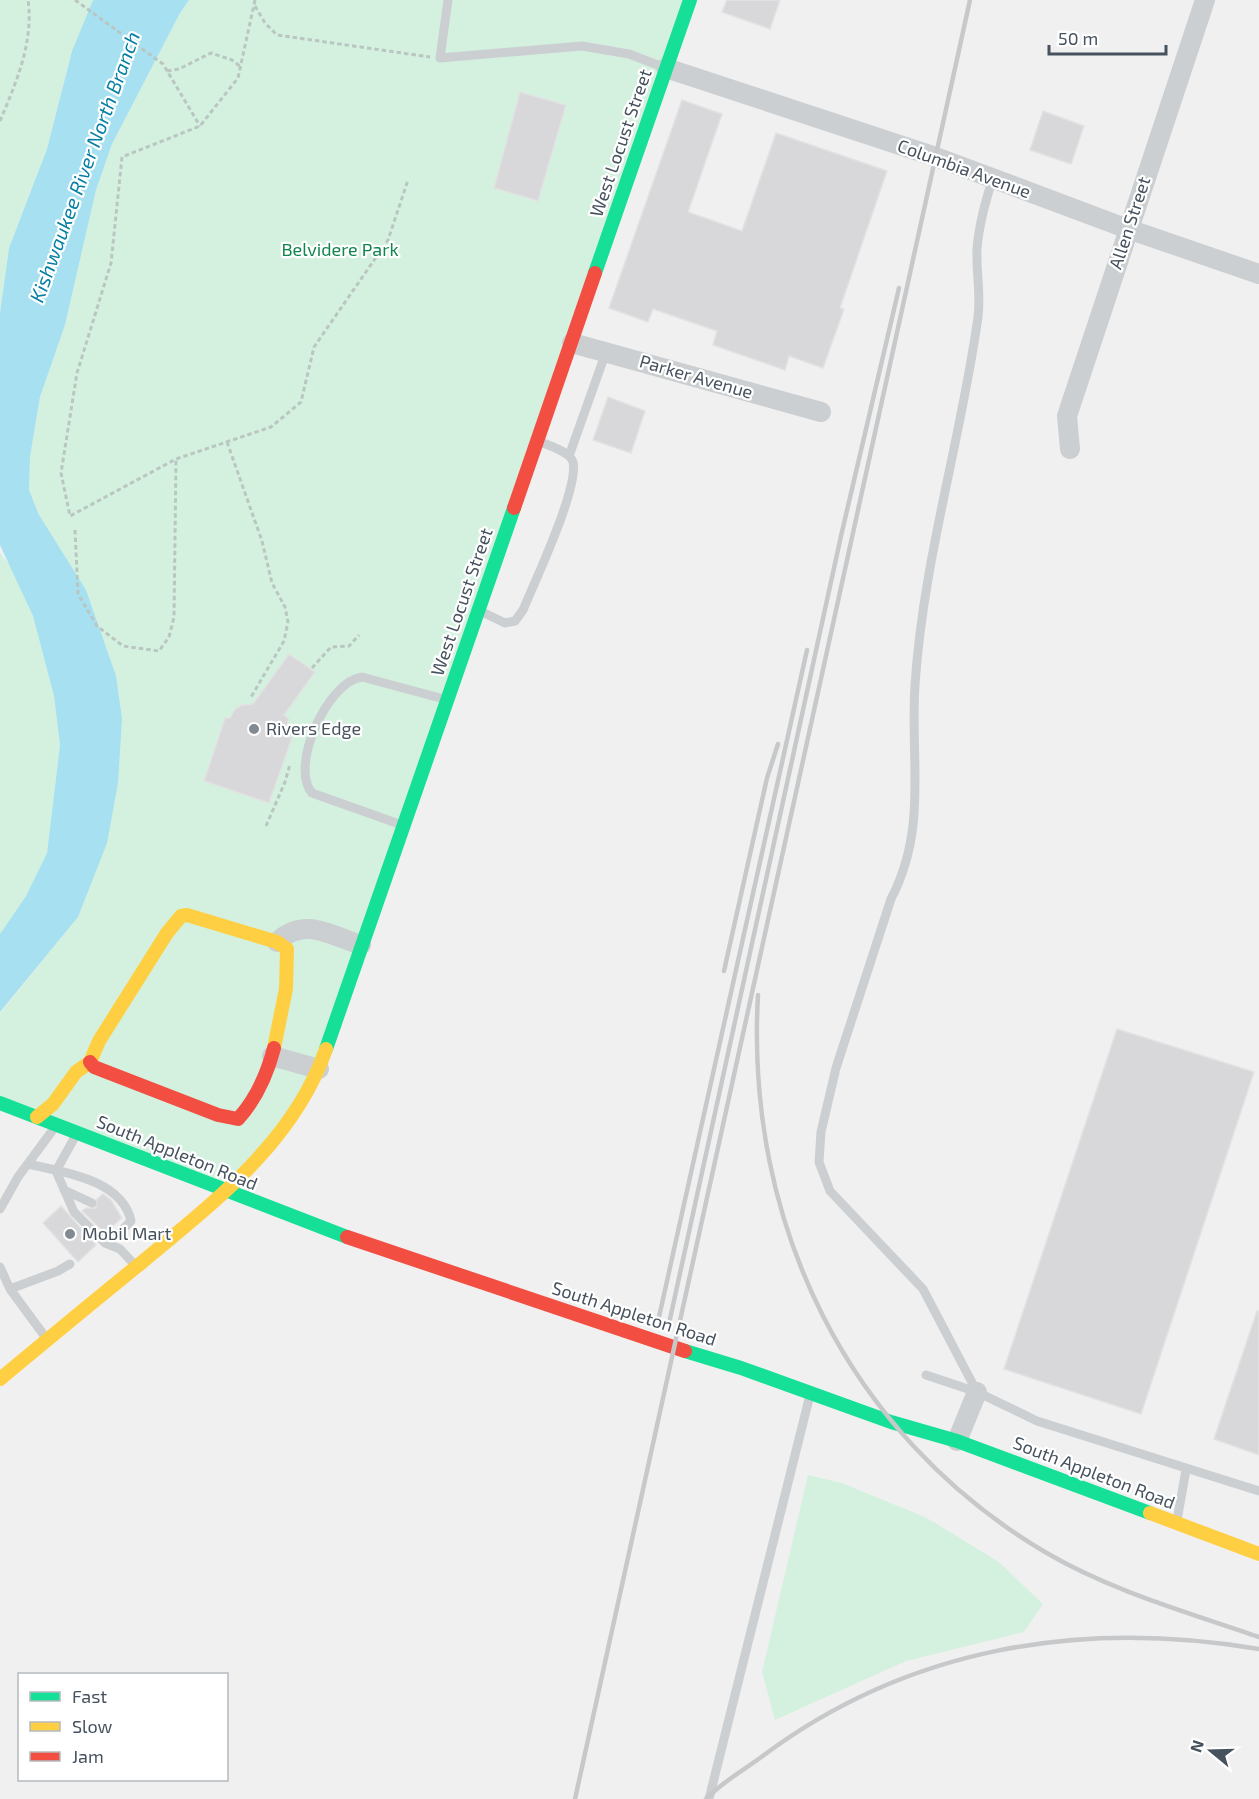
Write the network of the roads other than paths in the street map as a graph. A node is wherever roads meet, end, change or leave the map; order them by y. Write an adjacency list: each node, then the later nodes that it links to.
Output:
1 (448, 0): 4 (lane)
2 (690, 0): 4 (street, West Locust Street)
3 (1205, 0): 6 (street, Allen Street)
4 (666, 68): 5 (street, Columbia Avenue); 8 (street, West Locust Street)
5 (993, 178): 6 (street, Columbia Avenue); 42 (lane)
6 (1128, 229): 7 (street, Columbia Avenue); 12 (street, Allen Street)
7 (1259, 274)
8 (572, 343): 9 (street, Parker Avenue); 11 (street, West Locust Street)
9 (606, 352): 10 (street, Parker Avenue); 13 (lane)
10 (821, 412)
11 (537, 441): 13 (lane); 14 (street, West Locust Street)
12 (1070, 449)
13 (569, 456): 14 (lane)
14 (478, 610): 15 (street, West Locust Street)
15 (447, 700): 16 (street, West Locust Street); 16 (lane)
16 (403, 825): 18 (street, West Locust Street)
17 (277, 942): 18 (street); 19 (street); 20 (street)
18 (361, 945): 21 (street, West Locust Street)
19 (272, 1056): 20 (street); 21 (street)
20 (90, 1062): 23 (street)
21 (319, 1069): 29 (street, West Locust Street)
22 (0, 1103): 23 (street, South Appleton Road)
23 (37, 1117): 24 (street, South Appleton Road)
24 (57, 1125): 25 (street, South Appleton Road); 26 (lane)
25 (77, 1133): 27 (lane); 29 (street, South Appleton Road)
26 (28, 1164): 27 (lane); 31 (lane)
27 (56, 1171): 28 (lane); 33 (lane)
28 (64, 1190): 30 (lane); 34 (lane)
29 (225, 1192): 36 (street, West Locust Street); 43 (street, South Appleton Road)
30 (92, 1203)
31 (0, 1209)
32 (114, 1225): 33 (lane)
33 (117, 1235): 34 (lane)
34 (120, 1249): 36 (lane)
35 (70, 1264): 38 (lane)
36 (136, 1266): 39 (street, West Locust Street)
37 (0, 1267): 38 (lane)
38 (10, 1289): 39 (lane)
39 (47, 1340): 41 (street, West Locust Street)
40 (926, 1375): 42 (lane)
41 (0, 1379)
42 (977, 1392): 44 (street); 45 (lane)
43 (811, 1393): 44 (street, South Appleton Road); 49 (lane)
44 (957, 1441): 47 (street, South Appleton Road)
45 (1186, 1470): 46 (lane); 47 (lane)
46 (1259, 1491)
47 (1177, 1523): 48 (street, South Appleton Road)
48 (1259, 1554)
49 (709, 1799)

